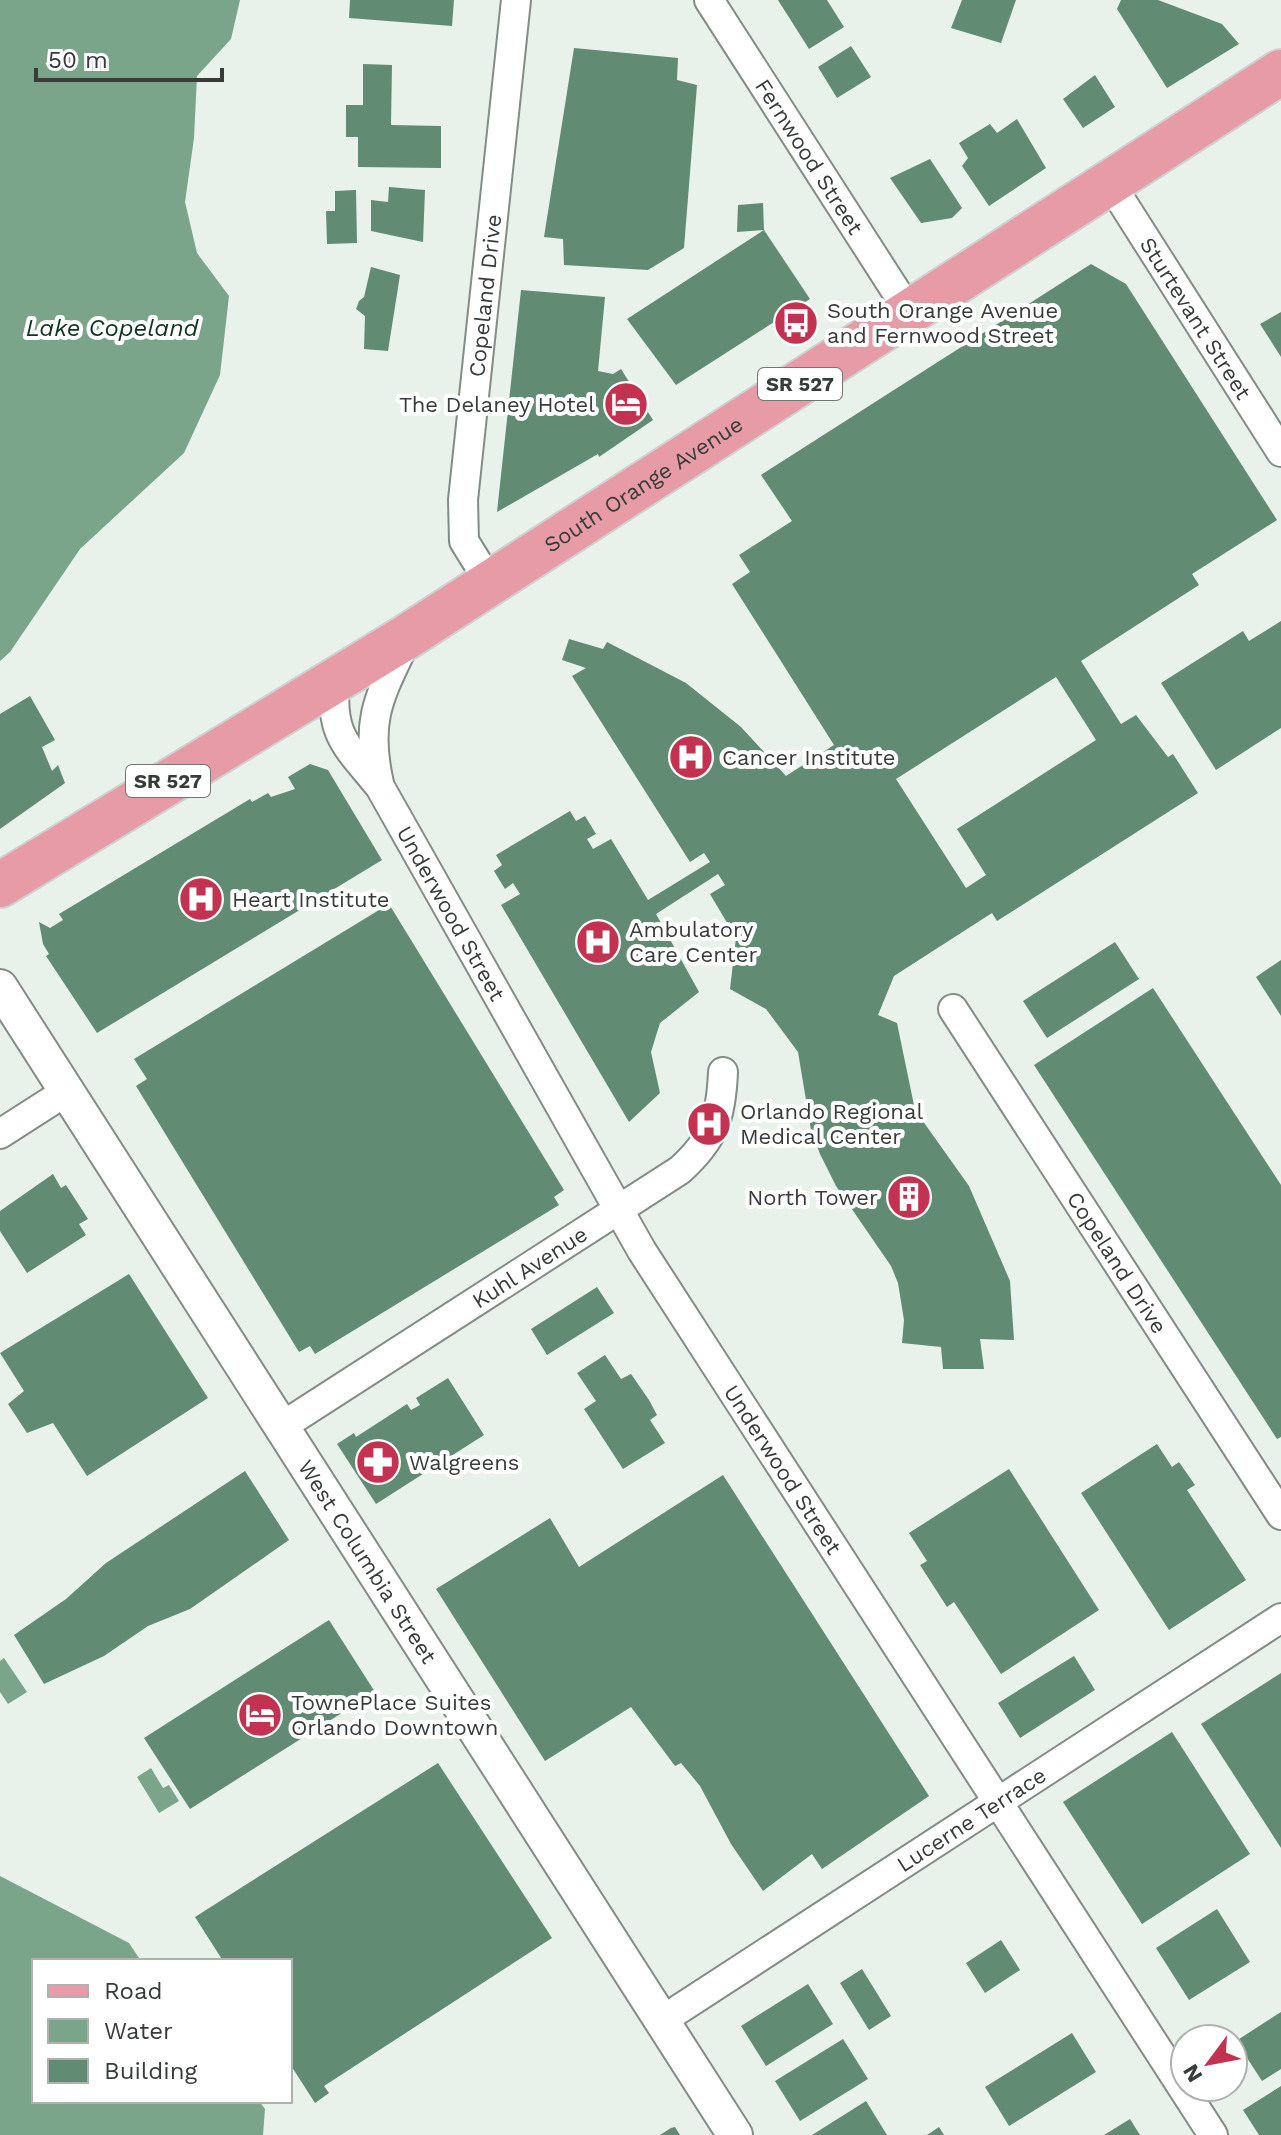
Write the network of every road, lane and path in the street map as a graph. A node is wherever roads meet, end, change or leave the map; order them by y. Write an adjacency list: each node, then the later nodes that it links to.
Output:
1 (516, 0): 7 (street, Copeland Drive)
2 (709, 0): 5 (street, Fernwood Street)
3 (1281, 72): 4 (main road, South Orange Avenue / SR 527)
4 (1110, 183): 5 (main road, South Orange Avenue / SR 527); 6 (street, Sturtevant Street)
5 (910, 313): 7 (main road, South Orange Avenue / SR 527)
6 (1281, 452)
7 (490, 583): 8 (main road, South Orange Avenue / SR 527)
8 (408, 636): 9 (main road, South Orange Avenue / SR 527); 10 (street, Underwood Street)
9 (336, 678): 10 (street, Underwood Street); 11 (main road, South Orange Avenue / SR 527)
10 (380, 787): 17 (street, Underwood Street)
11 (0, 885)
12 (0, 987): 15 (street, West Columbia Street)
13 (953, 1009): 19 (street, Copeland Drive)
14 (723, 1072): 17 (street, Kuhl Avenue)
15 (67, 1091): 16 (street); 18 (street, West Columbia Street)
16 (0, 1134)
17 (620, 1210): 18 (street, Kuhl Avenue); 21 (street, Underwood Street)
18 (284, 1425): 22 (street, West Columbia Street)
19 (1281, 1515)
20 (1281, 1618): 21 (street, Lucerne Terrace)
21 (996, 1804): 22 (street, Lucerne Terrace); 24 (street, Underwood Street)
22 (661, 2021): 23 (street, West Columbia Street)
23 (735, 2135)
24 (1213, 2135)

